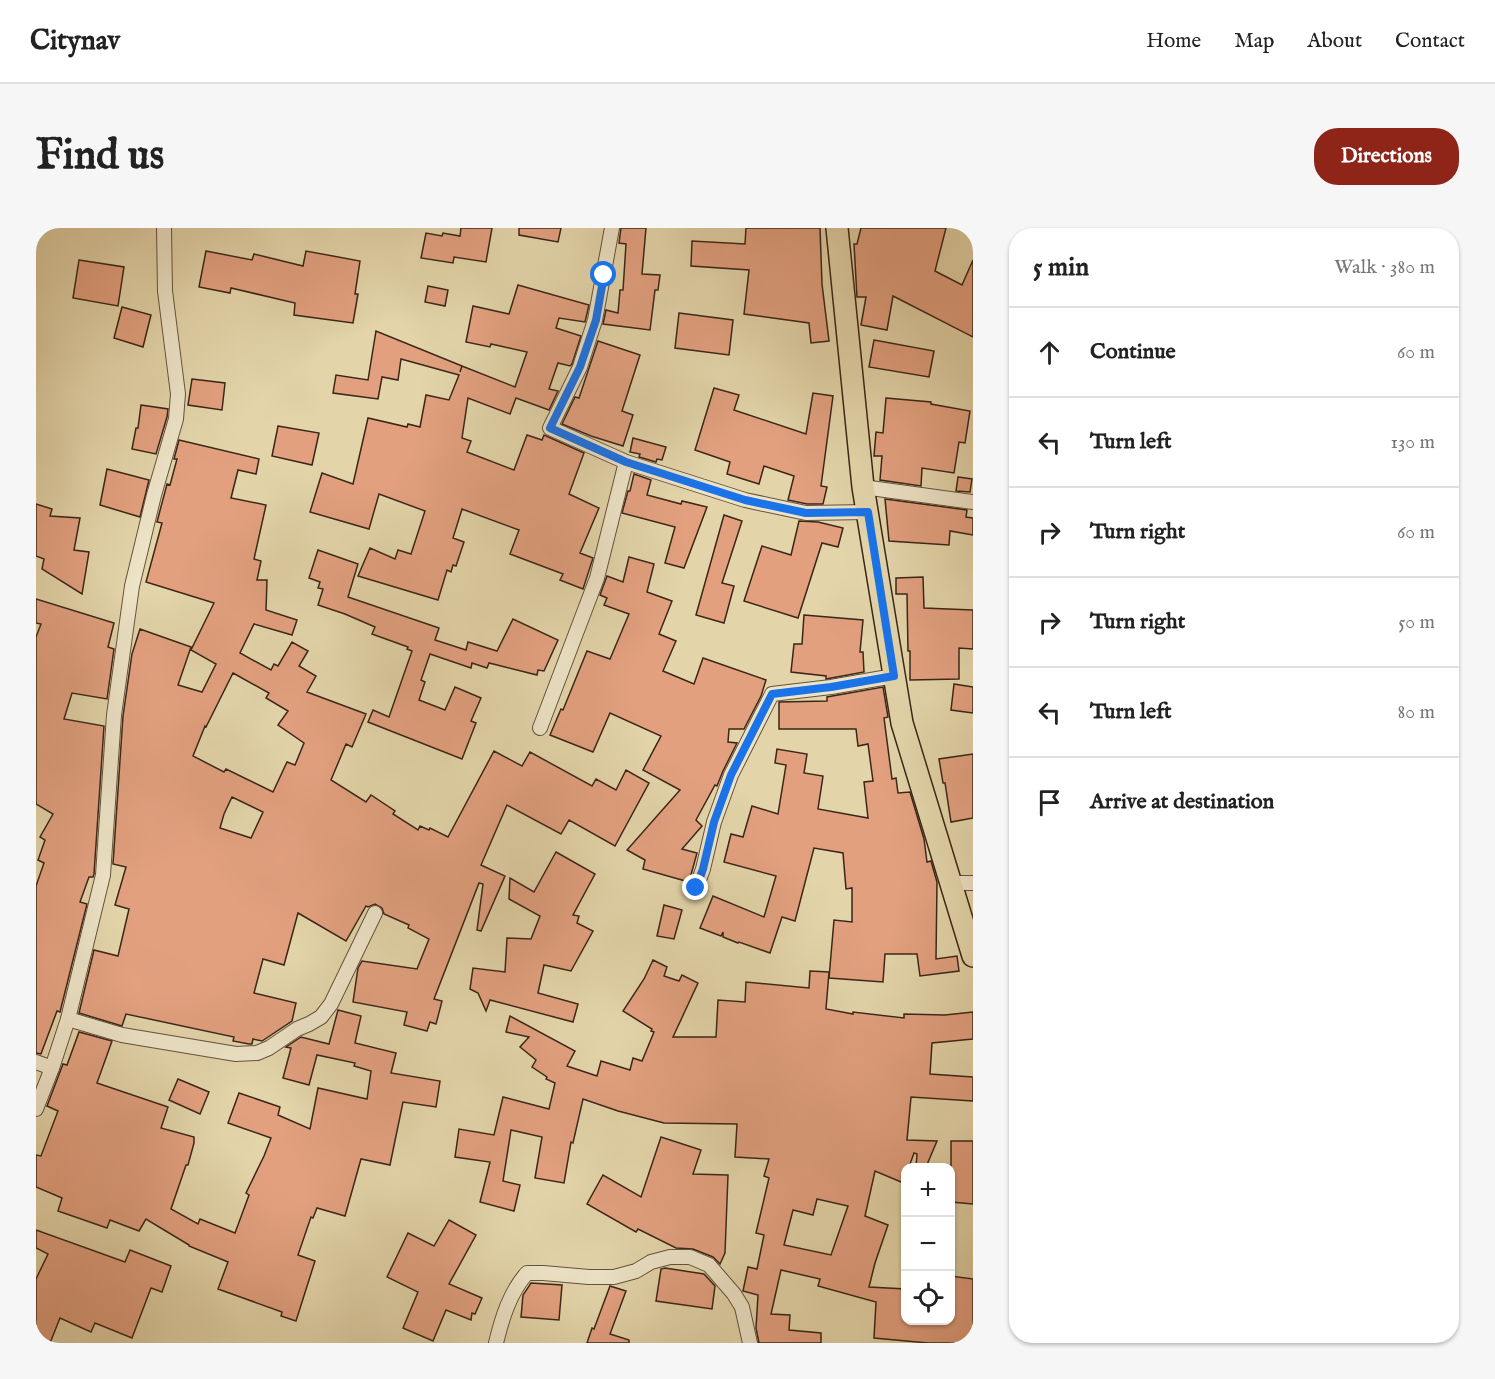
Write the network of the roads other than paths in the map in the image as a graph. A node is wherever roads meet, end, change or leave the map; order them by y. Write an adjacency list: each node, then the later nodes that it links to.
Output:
1 (164, 228): 15 (street)
2 (612, 228): 4 (street)
3 (837, 228): 5 (main road)
4 (626, 462): 7 (street); 9 (street)
5 (863, 487): 6 (street); 7 (main road)
6 (973, 502)
7 (868, 512): 8 (main road)
8 (894, 676): 10 (main road); 12 (street)
9 (540, 728)
10 (951, 883): 11 (street); 14 (main road)
11 (973, 883)
12 (696, 888)
13 (375, 913): 15 (street)
14 (973, 956)
15 (68, 1019): 17 (street)
16 (36, 1062): 17 (street)
17 (51, 1068): 18 (street)
18 (36, 1109)
19 (496, 1343): 20 (street)
20 (750, 1343)

